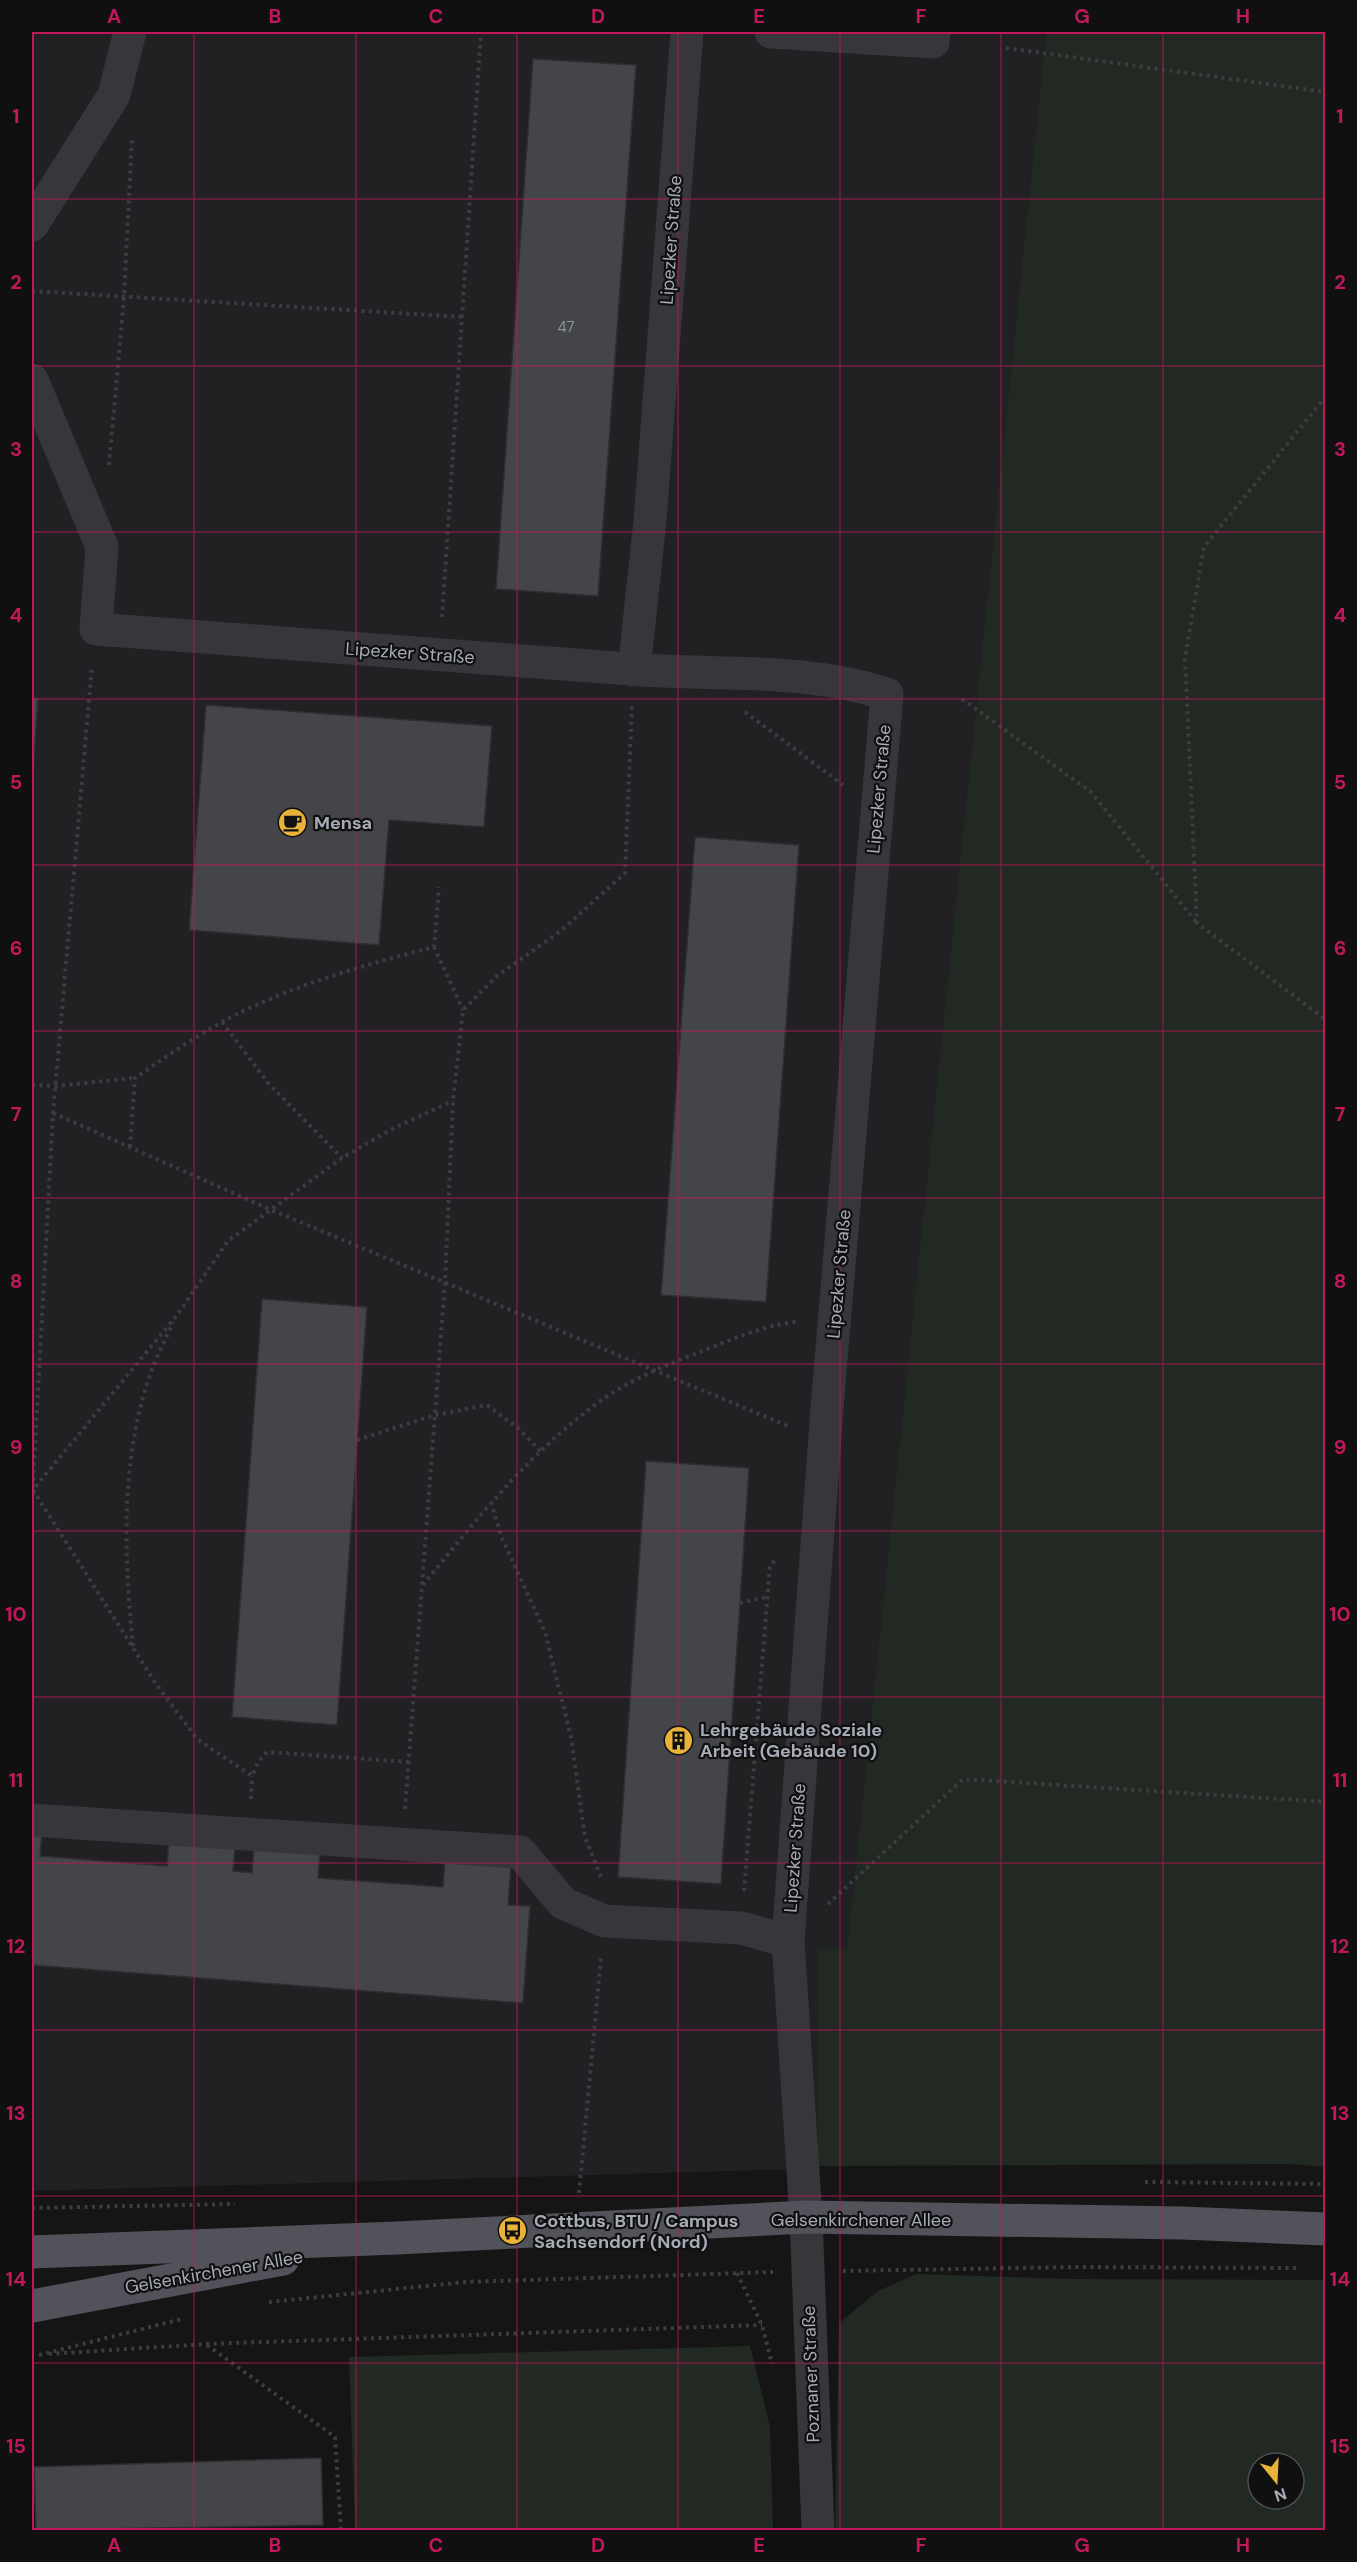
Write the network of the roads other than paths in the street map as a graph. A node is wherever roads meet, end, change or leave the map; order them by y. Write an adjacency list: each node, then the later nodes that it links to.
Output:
1 (130, 32): 5 (street)
2 (687, 32): 7 (street, Lipezker Straße)
3 (771, 32): 4 (street)
4 (934, 32)
5 (32, 225)
6 (32, 380): 7 (street, Lipezker Straße)
7 (634, 670): 9 (street, Lipezker Straße)
8 (32, 1820): 9 (street)
9 (788, 1941): 10 (street, Poznaner Straße)
10 (806, 2217): 11 (main road, Gelsenkirchener Allee); 12 (main road, Gelsenkirchener Allee); 15 (street, Poznaner Straße)
11 (1326, 2229)
12 (397, 2238): 13 (main road, Gelsenkirchener Allee); 14 (main road, Gelsenkirchener Allee)
13 (32, 2252)
14 (32, 2306)
15 (818, 2530)

